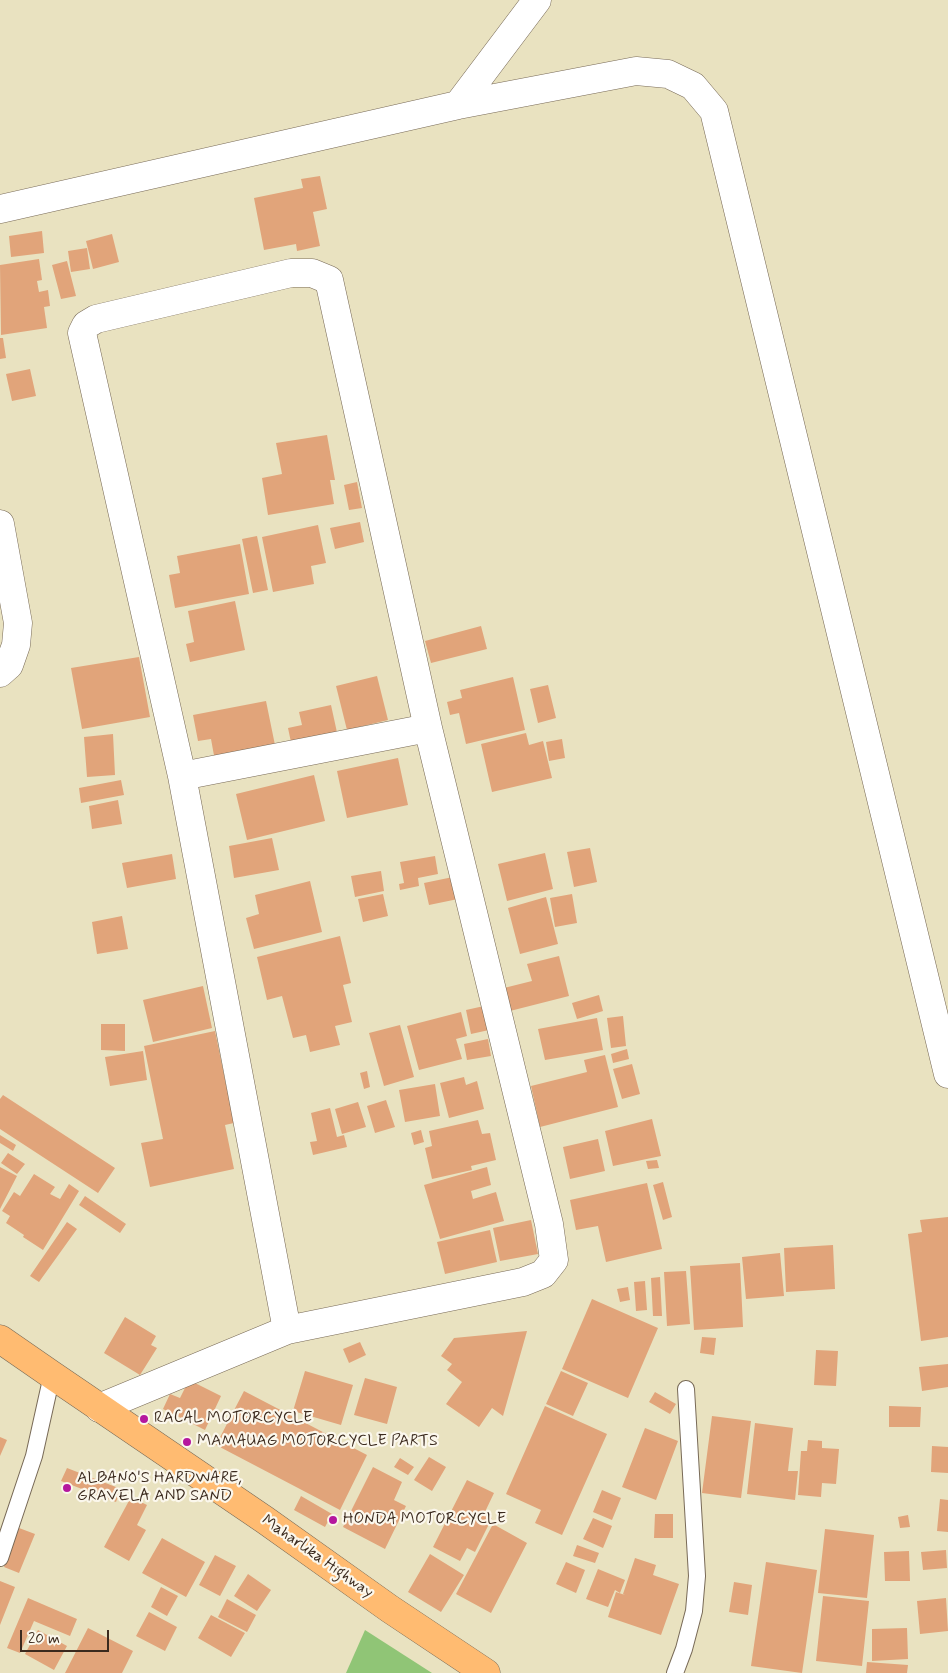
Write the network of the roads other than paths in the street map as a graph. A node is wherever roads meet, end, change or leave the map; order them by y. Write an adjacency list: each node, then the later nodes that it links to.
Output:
1 (537, 0): 2 (street)
2 (458, 106): 3 (street); 8 (street)
3 (0, 209)
4 (0, 524): 5 (street)
5 (0, 673)
6 (428, 728): 7 (street); 7 (street); 9 (street)
7 (182, 776): 9 (street)
8 (948, 1074)
9 (287, 1330): 13 (street)
10 (0, 1339): 11 (main road, Maharlika Highway)
11 (52, 1376): 13 (main road, Maharlika Highway); 14 (lane)
12 (686, 1389): 16 (lane)
13 (99, 1408): 15 (main road, Maharlika Highway)
14 (0, 1558)
15 (486, 1673)
16 (675, 1673)

